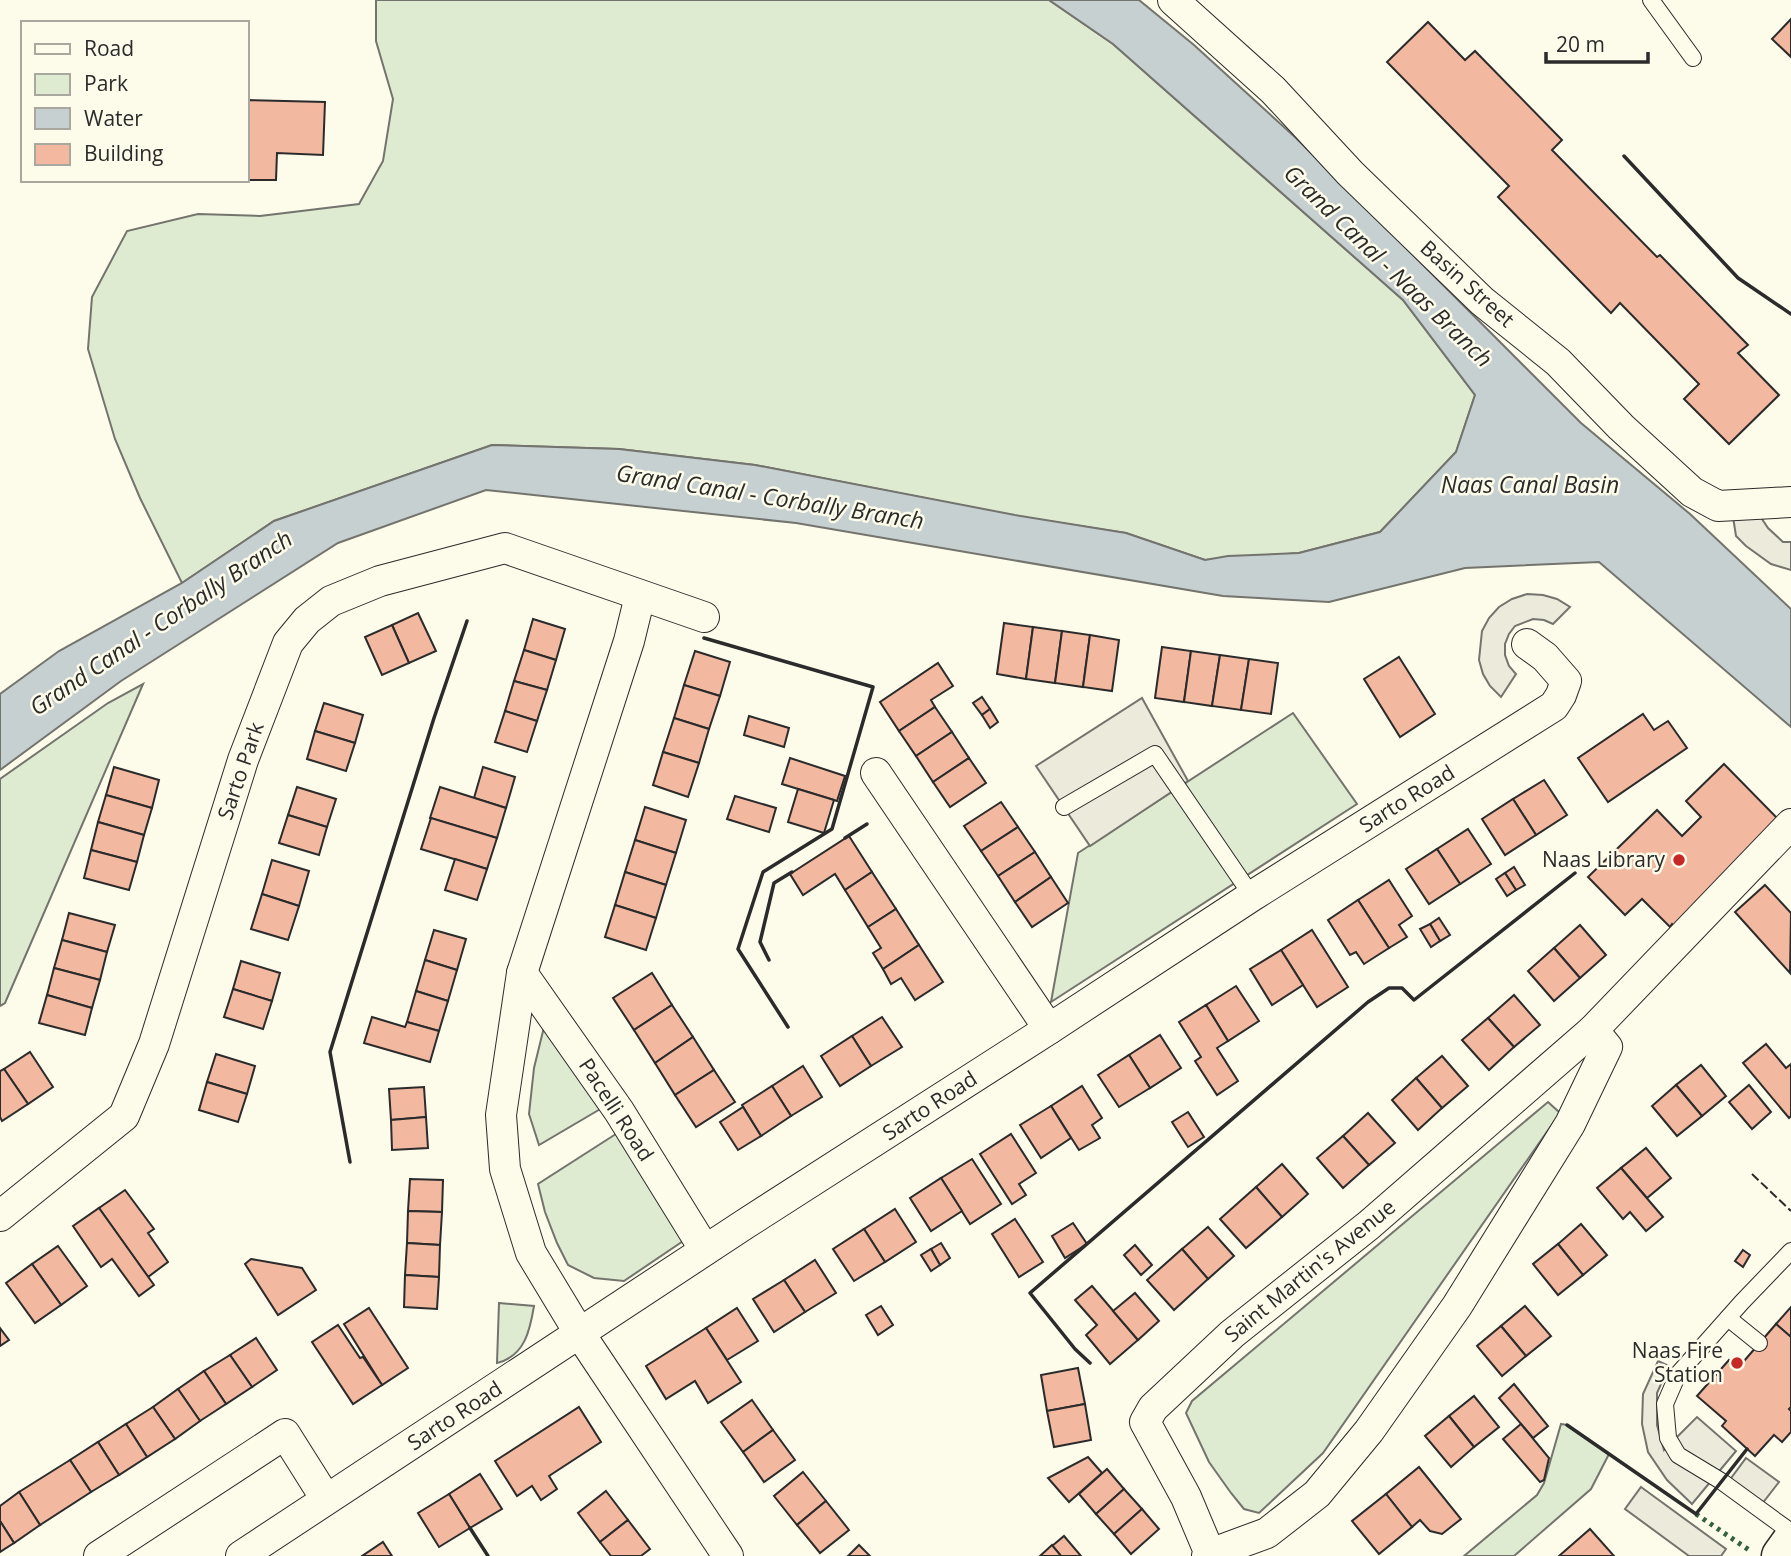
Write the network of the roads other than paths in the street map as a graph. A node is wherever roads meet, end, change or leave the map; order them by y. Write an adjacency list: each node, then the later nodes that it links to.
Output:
1 (1173, 0): 4 (street, Basin Street)
2 (1651, 0): 3 (lane)
3 (1693, 58)
4 (1791, 502)
5 (640, 596): 6 (street, Sarto Park); 12 (street); 15 (street, Sarto Park)
6 (704, 617)
7 (1527, 644): 11 (street, Sarto Road)
8 (876, 773): 13 (street)
9 (1064, 807): 11 (lane)
10 (1791, 824): 14 (street, Saint Martin's Avenue)
11 (1252, 896): 13 (street, Sarto Road)
12 (522, 973): 16 (street, Pacelli Road); 19 (street)
13 (1049, 1030): 16 (street, Sarto Road)
14 (1593, 1030): 25 (street, Saint Martin's Avenue); 25 (street, Saint Martin's Avenue)
15 (0, 1216)
16 (705, 1250): 19 (street, Sarto Road)
17 (1791, 1251): 18 (lane)
18 (1728, 1318): 20 (lane); 22 (lane)
19 (580, 1334): 21 (street, Sarto Road); 28 (street)
20 (1759, 1343)
21 (326, 1499): 24 (street, Sarto Road); 26 (street)
22 (1791, 1532)
23 (1791, 1542): 29 (main road)
24 (276, 1546): 27 (street, Sarto Road)
25 (1209, 1555)
26 (99, 1556)
27 (241, 1556)
28 (728, 1556)
29 (1780, 1556)

